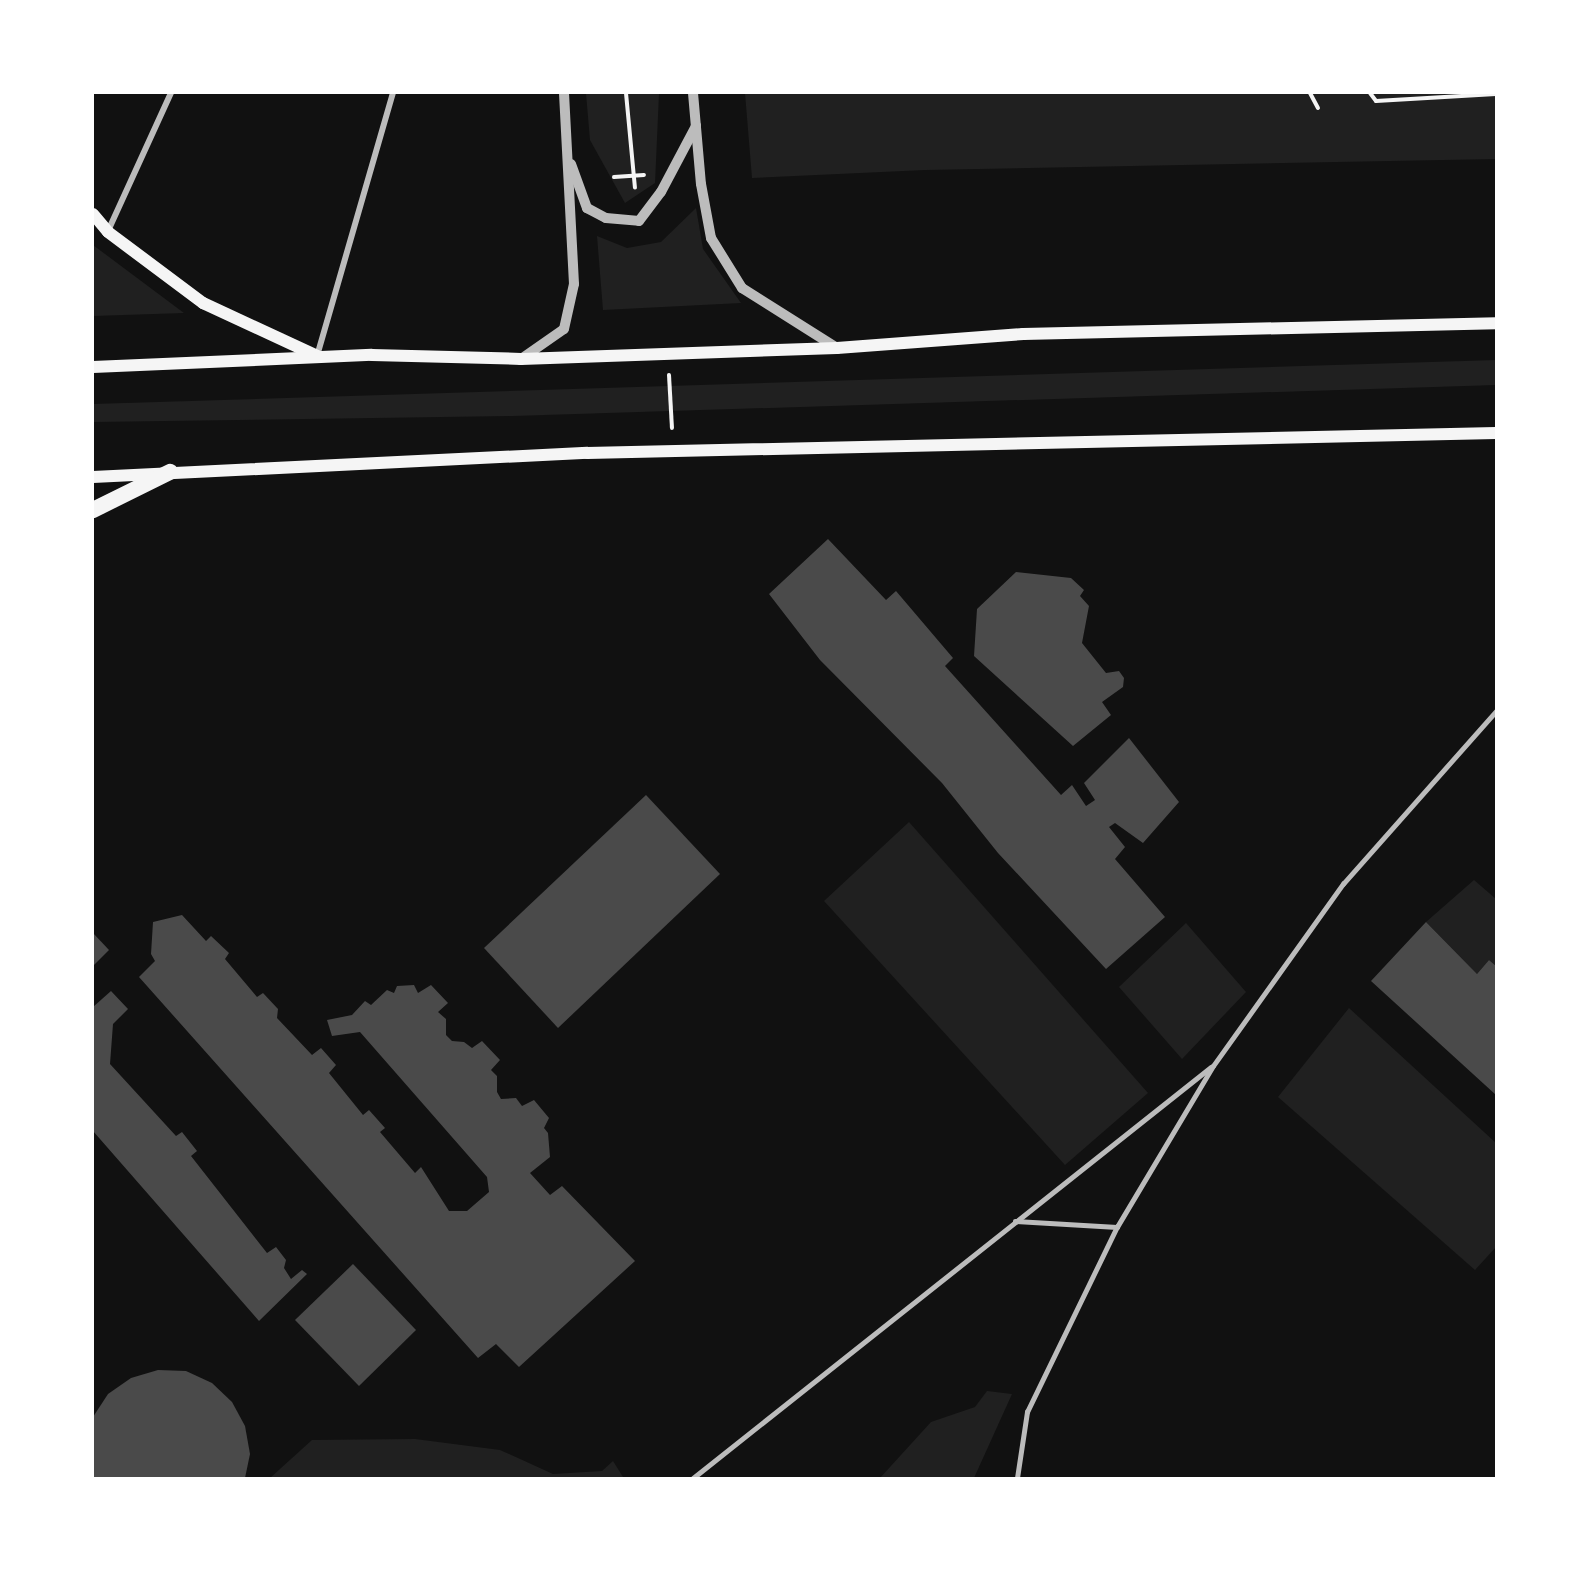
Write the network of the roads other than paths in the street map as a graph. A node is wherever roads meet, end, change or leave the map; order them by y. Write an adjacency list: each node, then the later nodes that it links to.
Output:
1 (171, 93): 8 (street)
2 (393, 93): 12 (street)
3 (564, 93): 6 (street)
4 (693, 93): 5 (street)
5 (696, 126): 6 (street); 10 (street)
6 (567, 152): 13 (street)
7 (93, 214): 8 (main road)
8 (108, 232): 12 (main road)
9 (1496, 323): 10 (main road)
10 (837, 348): 13 (main road)
11 (372, 355): 12 (main road); 13 (main road); 14 (main road)
12 (317, 356)
13 (521, 359)
14 (93, 367)
15 (1496, 434): 16 (main road)
16 (170, 472): 17 (main road); 18 (highway)
17 (93, 477)
18 (93, 510)
19 (1496, 711): 20 (lane)
20 (1213, 1066): 21 (lane); 22 (lane)
21 (1014, 1221): 22 (lane); 23 (lane)
22 (1117, 1227): 24 (lane)
23 (693, 1478)
24 (1017, 1478)

